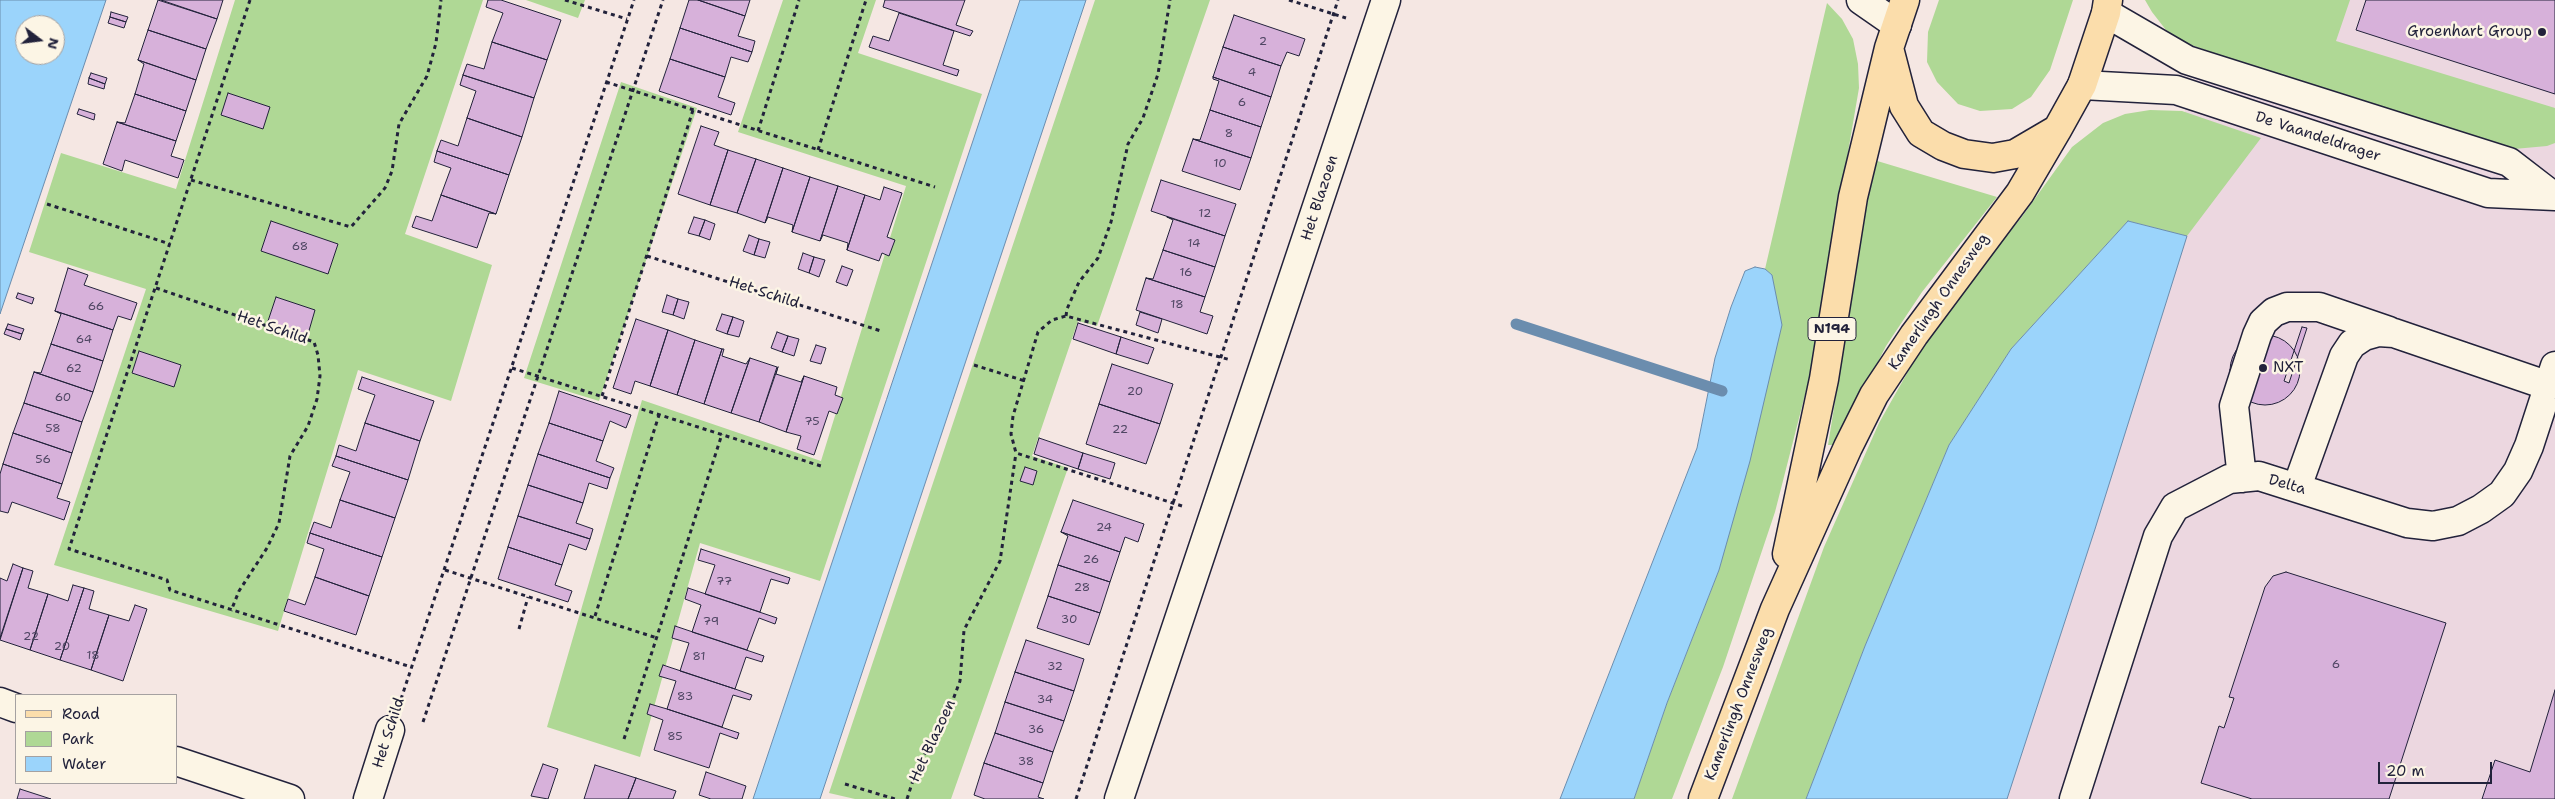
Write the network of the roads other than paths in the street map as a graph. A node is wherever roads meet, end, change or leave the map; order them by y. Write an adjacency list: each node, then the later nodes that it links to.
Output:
1 (1386, 0): 19 (street, Het Blazoen)
2 (1861, 0): 4 (street)
3 (2107, 7): 5 (main road, Kamerlingh Onnesweg / N194); 7 (street, De Vaandeldrager)
4 (1897, 24): 6 (main road); 12 (main road, Kamerlingh Onnesweg / N194)
5 (2082, 85): 6 (main road, Kamerlingh Onnesweg / N194); 7 (street, De Vaandeldrager)
6 (2057, 130): 12 (main road, Kamerlingh Onnesweg / N194)
7 (2554, 196)
8 (2394, 332): 9 (street); 10 (street); 11 (street)
9 (2552, 376): 11 (street, Delta)
10 (2242, 478): 11 (street, Delta); 21 (street, Delta)
11 (2297, 487)
12 (1775, 609): 20 (main road, Kamerlingh Onnesweg / N194)
13 (0, 702): 14 (street)
14 (15, 708)
15 (390, 730): 18 (street, Het Schild)
16 (178, 762): 17 (street)
17 (290, 799)
18 (368, 799)
19 (1119, 799)
20 (1703, 799)
21 (2074, 799)

